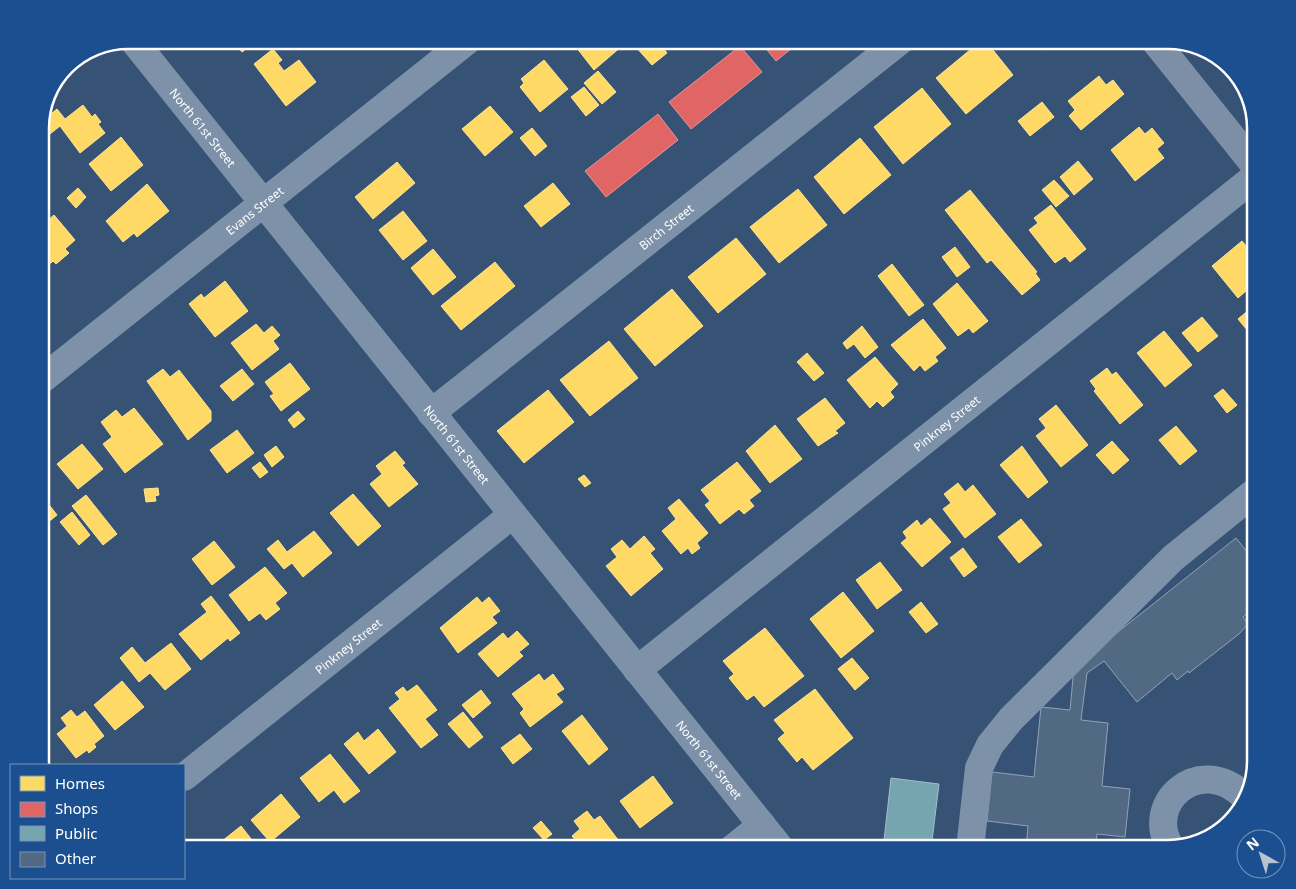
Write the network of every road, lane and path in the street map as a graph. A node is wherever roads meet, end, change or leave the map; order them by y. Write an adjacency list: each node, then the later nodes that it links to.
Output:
1 (140, 49): 7 (street, North 61st Street)
2 (457, 49): 7 (street, Evans Street)
3 (890, 49): 9 (street, Birch Street)
4 (1161, 49): 5 (main road)
5 (1247, 156)
6 (1247, 183): 12 (street, Pinkney Street)
7 (263, 203): 8 (street, Evans Street); 9 (street, North 61st Street)
8 (49, 374)
9 (430, 413): 11 (street, North 61st Street)
10 (1247, 498): 18 (street)
11 (512, 515): 12 (street, North 61st Street); 13 (street, Pinkney Street)
12 (636, 670): 15 (street, North 61st Street)
13 (185, 775)
14 (1241, 793): 19 (street)
15 (762, 825): 16 (street); 17 (street, North 61st Street)
16 (743, 840)
17 (773, 840)
18 (971, 840)
19 (1168, 840)

